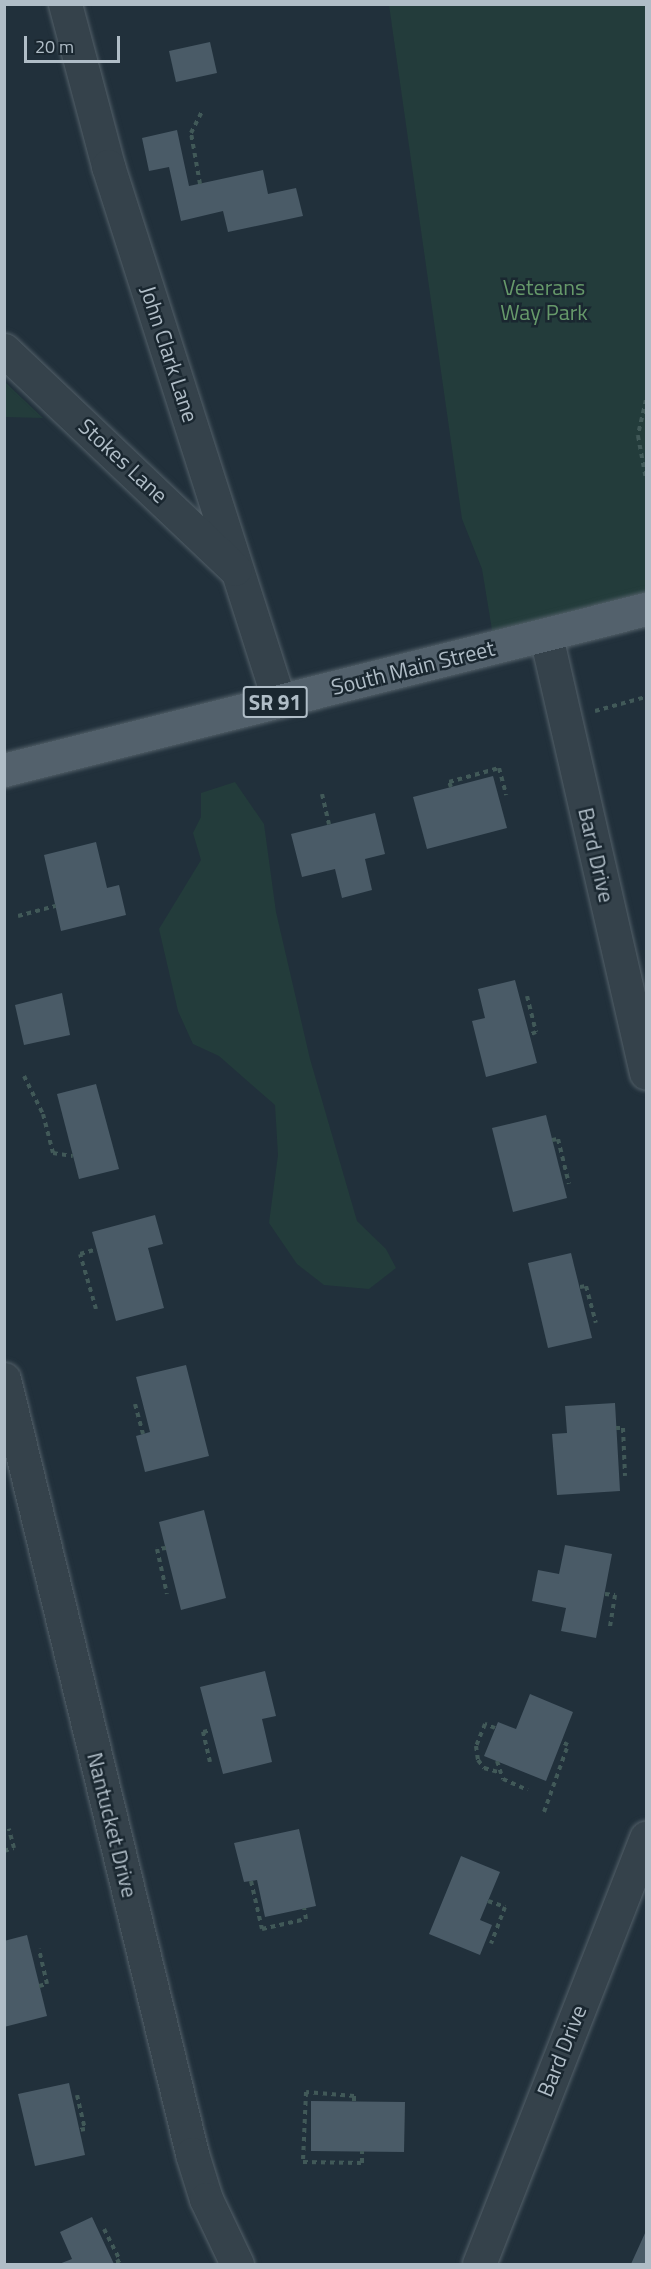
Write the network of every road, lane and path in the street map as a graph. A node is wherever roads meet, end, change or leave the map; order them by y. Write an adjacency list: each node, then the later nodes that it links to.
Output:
1 (65, 4): 7 (street, John Clark Lane)
2 (202, 111): 3 (path)
3 (200, 184)
4 (4, 350): 7 (street, Stokes Lane)
5 (646, 400): 6 (path)
6 (646, 479)
7 (240, 574): 11 (street, John Clark Lane)
8 (646, 609): 9 (main road, South Main Street / SR 91)
9 (546, 636): 11 (main road, South Main Street / SR 91); 22 (street, Bard Drive)
10 (646, 697): 12 (path)
11 (279, 701): 13 (main road, South Main Street / SR 91)
12 (594, 712)
13 (4, 770)
14 (451, 787): 16 (path)
15 (322, 794): 17 (path)
16 (506, 795)
17 (329, 824)
18 (56, 906): 19 (path)
19 (18, 916)
20 (526, 996): 21 (path)
21 (529, 1035)
22 (646, 1074)
23 (24, 1076): 25 (path)
24 (552, 1140): 26 (path)
25 (73, 1156)
26 (569, 1184)
27 (97, 1249): 29 (path)
28 (580, 1287): 30 (path)
29 (96, 1310)
30 (596, 1323)
31 (4, 1379): 63 (street, Nantucket Drive)
32 (135, 1404): 34 (path)
33 (616, 1428): 35 (path)
34 (143, 1434)
35 (625, 1476)
36 (166, 1548): 37 (path)
37 (167, 1594)
38 (604, 1594): 39 (path)
39 (610, 1627)
40 (495, 1728): 45 (path)
41 (212, 1730): 44 (path)
42 (562, 1742): 47 (path)
43 (497, 1761): 45 (path)
44 (210, 1762)
45 (498, 1772): 46 (path)
46 (528, 1790)
47 (544, 1812)
48 (9, 1829): 50 (path)
49 (646, 1837): 64 (street, Bard Drive)
50 (4, 1851)
51 (252, 1881): 53 (path)
52 (488, 1901): 54 (path)
53 (304, 1908)
54 (491, 1943)
55 (39, 1949): 56 (path)
56 (39, 1986)
57 (77, 2095): 59 (path)
58 (354, 2101): 60 (path)
59 (79, 2130)
60 (362, 2151)
61 (104, 2229): 62 (path)
62 (114, 2264)
63 (237, 2265)
64 (479, 2265)

